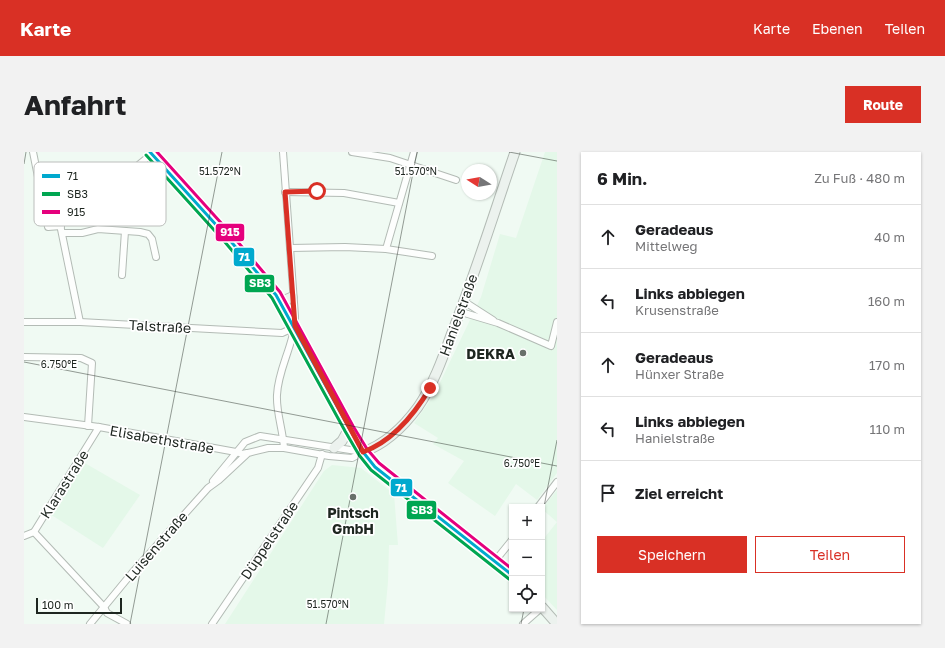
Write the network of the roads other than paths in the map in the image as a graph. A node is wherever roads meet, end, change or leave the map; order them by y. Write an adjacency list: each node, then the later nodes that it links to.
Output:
1 (33, 152): 7 (street)
2 (283, 152): 13 (street)
3 (352, 152): 10 (street)
4 (414, 152): 10 (street)
5 (515, 152): 26 (main road, Hanielstraße)
6 (151, 153): 8 (street); 9 (main road)
7 (35, 162)
8 (140, 162)
9 (159, 162)
10 (409, 164): 12 (street); 14 (street)
11 (166, 170): 25 (main road)
12 (456, 180)
13 (285, 192): 14 (street); 19 (street)
14 (399, 203): 20 (street)
15 (48, 226): 16 (street)
16 (61, 226): 18 (street)
17 (125, 231): 18 (street); 22 (street); 23 (street)
18 (62, 233): 29 (street)
19 (290, 248): 20 (street); 24 (street)
20 (386, 249): 21 (street)
21 (432, 256)
22 (156, 257)
23 (122, 275)
24 (292, 296): 25 (main road); 32 (street)
25 (279, 299): 32 (main road)
26 (465, 302): 27 (main road, Hanielstraße); 31 (street)
27 (461, 312): 31 (street); 45 (main road, Hanielstraße)
28 (24, 322): 29 (street, Talstraße)
29 (80, 322): 33 (street, Talstraße)
30 (557, 322): 35 (street)
31 (498, 323): 35 (street)
32 (295, 326): 33 (street); 34 (street); 40 (main road)
33 (282, 333): 34 (street)
34 (291, 345): 41 (street)
35 (554, 348)
36 (24, 357): 38 (street)
37 (24, 417): 38 (street, Elisabethstraße)
38 (88, 426): 39 (street, Elisabethstraße)
39 (99, 428): 44 (street, Elisabethstraße); 51 (street, Klarastraße)
40 (349, 428): 43 (main road); 45 (main road)
41 (284, 438): 42 (street); 43 (street, Luisenstraße); 44 (street, Luisenstraße)
42 (284, 448): 46 (street, Luisenstraße); 47 (street, Luisenstraße)
43 (334, 448): 45 (street, Luisenstraße)
44 (236, 452): 46 (street, Luisenstraße); 49 (street, Luisenstraße)
45 (363, 452): 47 (street, Luisenstraße); 54 (main road)
46 (248, 453): 49 (street, Luisenstraße)
47 (322, 454): 61 (street, Düppelstraße)
48 (557, 482): 50 (street)
49 (208, 488): 56 (street, Luisenstraße)
50 (540, 504)
51 (34, 532): 52 (street, Klarastraße); 56 (street)
52 (24, 536)
53 (509, 544): 54 (street)
54 (495, 562): 55 (main road)
55 (509, 573)
56 (104, 607): 59 (street, Luisenstraße); 60 (street)
57 (545, 610): 63 (main road)
58 (537, 612): 62 (street)
59 (90, 624)
60 (127, 624)
61 (212, 624)
62 (523, 624)
63 (557, 624)

